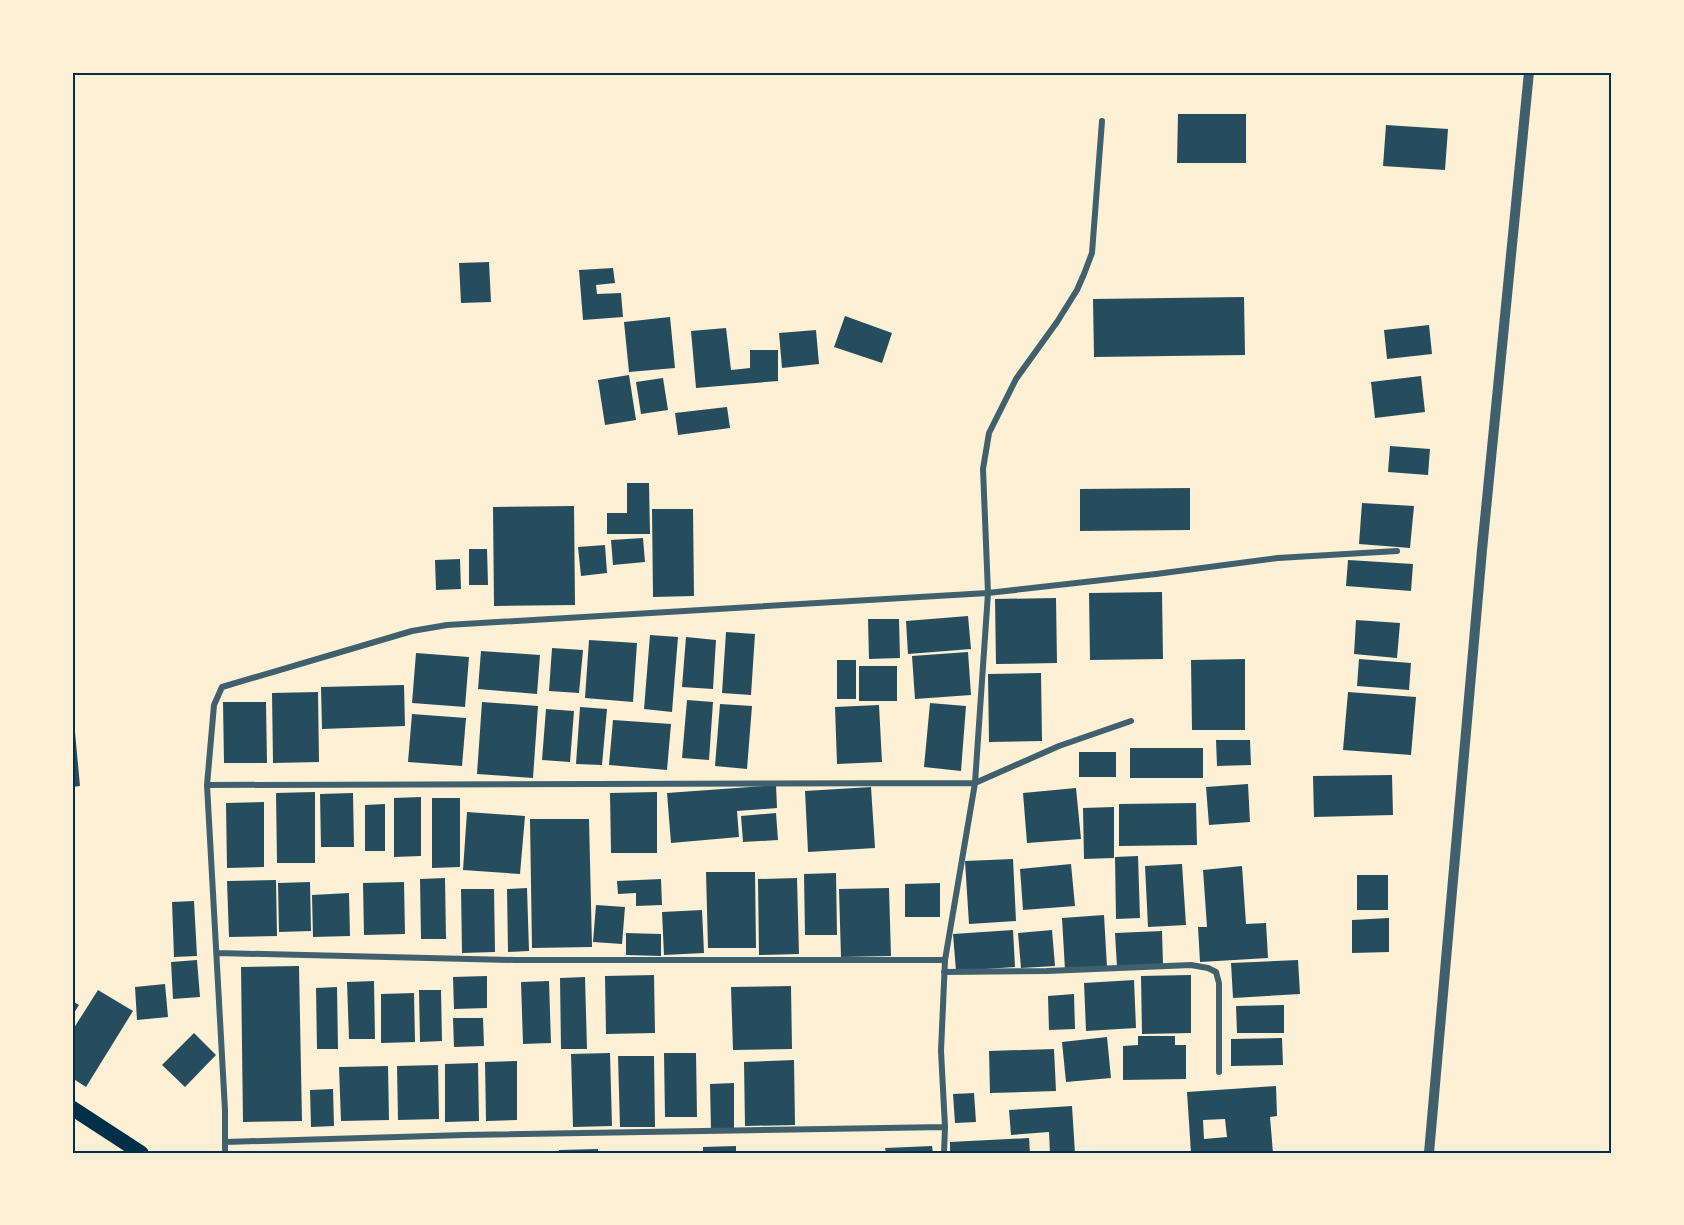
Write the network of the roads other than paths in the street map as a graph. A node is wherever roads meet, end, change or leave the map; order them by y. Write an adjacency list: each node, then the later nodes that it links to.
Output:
1 (1529, 72): 18 (street)
2 (1102, 121): 4 (street)
3 (1397, 551): 4 (street)
4 (988, 593): 6 (street); 7 (street)
5 (1131, 721): 6 (street)
6 (975, 783): 7 (street); 9 (street)
7 (207, 785): 8 (street)
8 (217, 953): 9 (street); 14 (street)
9 (945, 960): 10 (street)
10 (944, 972): 11 (street); 13 (street)
11 (1220, 1072)
12 (72, 1108): 15 (main road)
13 (945, 1127): 14 (street); 17 (street)
14 (225, 1142): 16 (street)
15 (141, 1153)
16 (225, 1153)
17 (944, 1153)
18 (1429, 1153)

